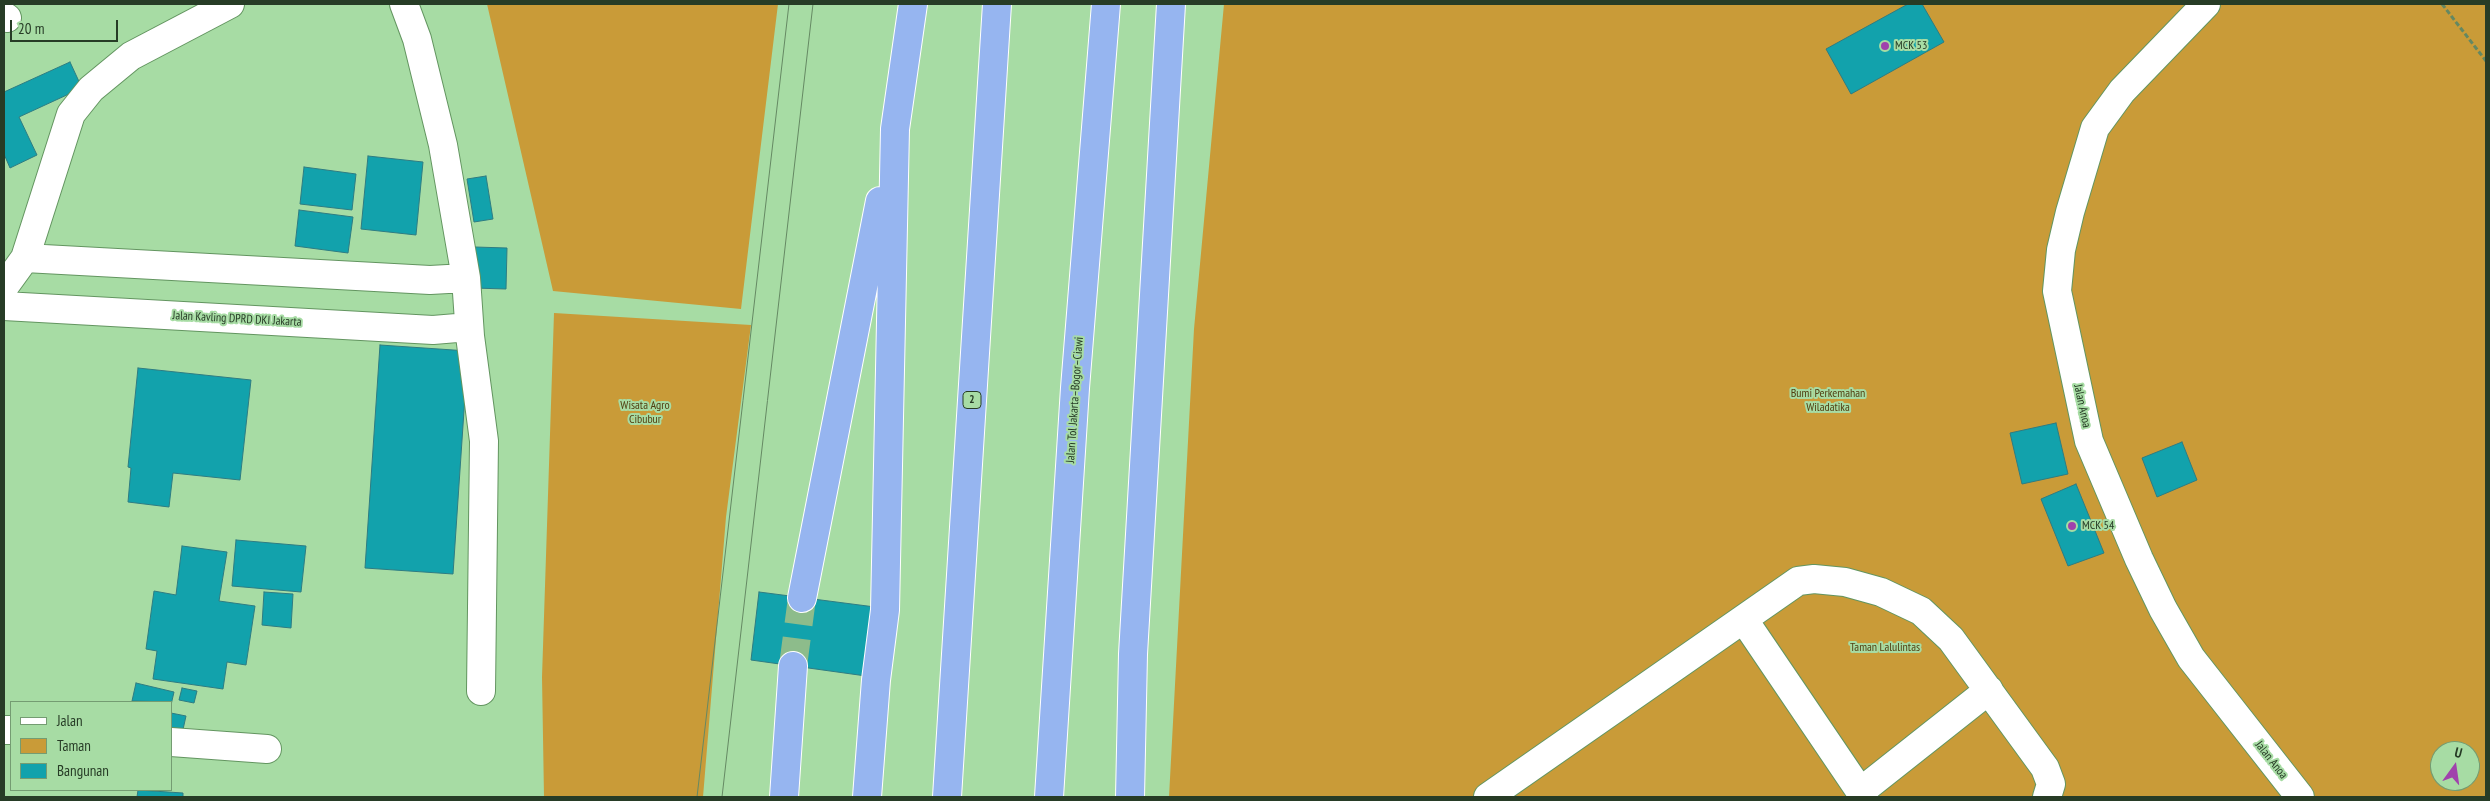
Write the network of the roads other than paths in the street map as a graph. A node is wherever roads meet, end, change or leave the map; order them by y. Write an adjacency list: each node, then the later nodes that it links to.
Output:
1 (230, 4): 9 (street)
2 (404, 4): 10 (street)
3 (913, 4): 8 (highway)
4 (997, 4): 24 (highway, 2)
5 (1106, 4): 25 (highway, Jalan Tol Jakarta–Bogor–Ciawi)
6 (1171, 4): 26 (highway)
7 (2206, 4): 29 (street, Jalan Anoa)
8 (895, 129): 14 (highway); 23 (highway)
9 (26, 258): 10 (street); 11 (street)
10 (466, 278): 13 (street)
11 (4, 287)
12 (4, 306): 13 (street, Jalan Kavling DPRD DKI Jakarta)
13 (470, 327): 18 (street)
14 (802, 598)
15 (1744, 620): 17 (street); 21 (street); 27 (street)
16 (793, 666): 22 (highway)
17 (1989, 690): 21 (street); 28 (street)
18 (481, 691)
19 (172, 742): 20 (street)
20 (267, 749)
21 (1862, 795)
22 (784, 797)
23 (867, 797)
24 (947, 797)
25 (1049, 797)
26 (1130, 797)
27 (1488, 797)
28 (2047, 797)
29 (2300, 797)

